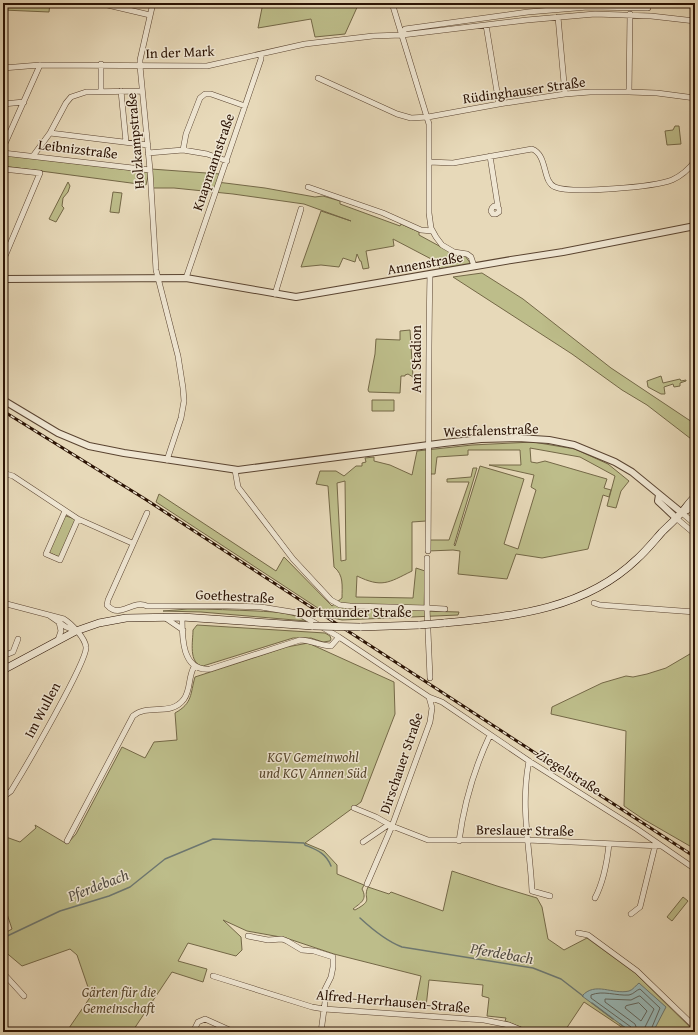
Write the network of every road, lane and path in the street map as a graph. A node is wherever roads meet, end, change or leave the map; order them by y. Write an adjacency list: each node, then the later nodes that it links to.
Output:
1 (99, 3): 7 (street)
2 (153, 3): 7 (street, Holzkampstraße)
3 (392, 3): 11 (street)
4 (606, 6): 5 (street, In der Mark); 6 (street, In der Mark); 11 (street, In der Mark)
5 (648, 8)
6 (630, 14): 8 (street, In der Mark); 9 (street, In der Mark); 21 (street)
7 (150, 16): 15 (street, Holzkampstraße)
8 (558, 17): 10 (street, In der Mark); 22 (street)
9 (695, 21)
10 (486, 25): 11 (street, In der Mark); 26 (street)
11 (402, 35): 12 (street, In der Mark); 28 (street)
12 (260, 54): 15 (street, In der Mark); 27 (street, Knapmannstraße)
13 (101, 64): 14 (street, In der Mark); 15 (street, In der Mark); 18 (street)
14 (40, 65): 16 (street, In der Mark); 24 (street)
15 (140, 66): 20 (street, Holzkampstraße)
16 (3, 68)
17 (318, 78): 28 (street, Rüdinghauser Straße)
18 (102, 91): 19 (street); 29 (street)
19 (121, 91): 20 (street); 30 (street)
20 (142, 91): 31 (street, Holzkampstraße)
21 (629, 92): 22 (street, Rüdinghauser Straße); 23 (street, Rüdinghauser Straße)
22 (564, 94): 26 (street, Rüdinghauser Straße)
23 (695, 98)
24 (24, 102): 25 (street); 32 (street)
25 (3, 104)
26 (499, 104): 28 (street, Rüdinghauser Straße)
27 (245, 106): 33 (street); 38 (street, Knapmannstraße)
28 (428, 117): 40 (street)
29 (50, 133): 30 (street); 36 (street)
30 (126, 142): 31 (street)
31 (148, 145): 35 (street, Holzkampstraße)
32 (3, 148)
33 (183, 150): 35 (street); 38 (street)
34 (3, 153): 36 (street, Leibnizstraße)
35 (148, 154): 42 (street, Holzkampstraße)
36 (32, 156): 42 (street, Leibnizstraße)
37 (490, 156): 39 (street); 40 (street); 44 (street)
38 (227, 161): 52 (street, Knapmannstraße)
39 (695, 161)
40 (429, 162): 47 (street)
41 (3, 169): 48 (street)
42 (150, 170): 51 (street, Holzkampstraße)
43 (308, 188): 47 (street)
44 (498, 207)
45 (301, 209): 54 (street)
46 (695, 226): 49 (street, Annenstraße)
47 (432, 231): 49 (street)
48 (3, 261)
49 (474, 266): 50 (street, Annenstraße)
50 (430, 274): 54 (street, Annenstraße); 56 (street, Am Stadion)
51 (158, 278): 52 (street, Annenstraße); 53 (street, Annenstraße); 57 (street, Holzkampstraße)
52 (186, 278): 54 (street, Annenstraße)
53 (3, 279)
54 (275, 294)
55 (3, 400): 57 (street)
56 (429, 445): 58 (street, Westfalenstraße); 60 (street, Westfalenstraße); 71 (street, Westfalenstraße)
57 (167, 460): 58 (street, Westfalenstraße)
58 (235, 470): 76 (street)
59 (3, 472): 63 (street)
60 (659, 496): 65 (street, Westfalenstraße); 66 (street, Westfalenstraße)
61 (695, 497): 65 (main road, Dortmunder Straße)
62 (695, 506): 65 (main road, Dortmunder Straße)
63 (65, 511): 67 (street); 67 (street)
64 (147, 513): 70 (street, Goethestraße)
65 (682, 513): 66 (main road, Dortmunder Straße); 68 (street, Westfalenstraße)
66 (676, 518): 69 (street, Westfalenstraße); 80 (main road, Dortmunder Straße, bridge)
67 (78, 519): 70 (street)
68 (695, 524)
69 (695, 534)
70 (132, 543): 84 (street, Goethestraße)
71 (428, 551)
72 (427, 558): 76 (street)
73 (594, 603): 77 (street)
74 (3, 604): 78 (street)
75 (445, 608): 76 (street)
76 (428, 610): 90 (street)
77 (695, 612)
78 (48, 615): 81 (street); 83 (street)
79 (163, 617): 80 (main road, Dortmunder Straße); 82 (street); 83 (main road, Dortmunder Straße)
80 (182, 617): 82 (street, Goethestraße)
81 (58, 621): 83 (street); 86 (street)
82 (182, 630): 88 (street, Goethestraße)
83 (76, 631): 86 (main road, Dortmunder Straße); 94 (street, Im Wullen)
84 (339, 637): 88 (street); 91 (street, Dirschauer Straße)
85 (18, 639): 87 (street)
86 (58, 640): 89 (main road, Dortmunder Straße)
87 (3, 656)
88 (194, 666): 98 (street)
89 (3, 670)
90 (430, 678)
91 (429, 697): 92 (street, Ziegelstraße); 96 (street, Dirschauer Straße)
92 (490, 735): 93 (street, Ziegelstraße); 99 (street)
93 (529, 762): 97 (street); 103 (street, Ziegelstraße)
94 (3, 797)
95 (354, 808): 96 (street, Dirschauer Straße)
96 (390, 825): 99 (street, Breslauer Straße); 100 (street, Dirschauer Straße); 105 (street, Dirschauer Straße)
97 (527, 840): 99 (street, Breslauer Straße); 101 (street, Breslauer Straße); 106 (street)
98 (67, 841)
99 (459, 841)
100 (363, 842)
101 (609, 844): 102 (street, Breslauer Straße); 107 (street)
102 (655, 846): 103 (street, Breslauer Straße); 108 (street)
103 (662, 846): 104 (street, Ziegelstraße)
104 (695, 869)
105 (367, 884)
106 (550, 896)
107 (595, 898)
108 (631, 914)
109 (578, 933): 115 (street)
110 (248, 936): 114 (street)
111 (3, 973): 113 (street)
112 (213, 976): 114 (street, Alfred-Herrhausen-Straße)
113 (24, 996)
114 (324, 1009): 118 (street); 119 (street, Alfred-Herrhausen-Straße)
115 (695, 1027)
116 (193, 1032): 117 (street)
117 (234, 1032)
118 (321, 1032)
119 (526, 1032)

